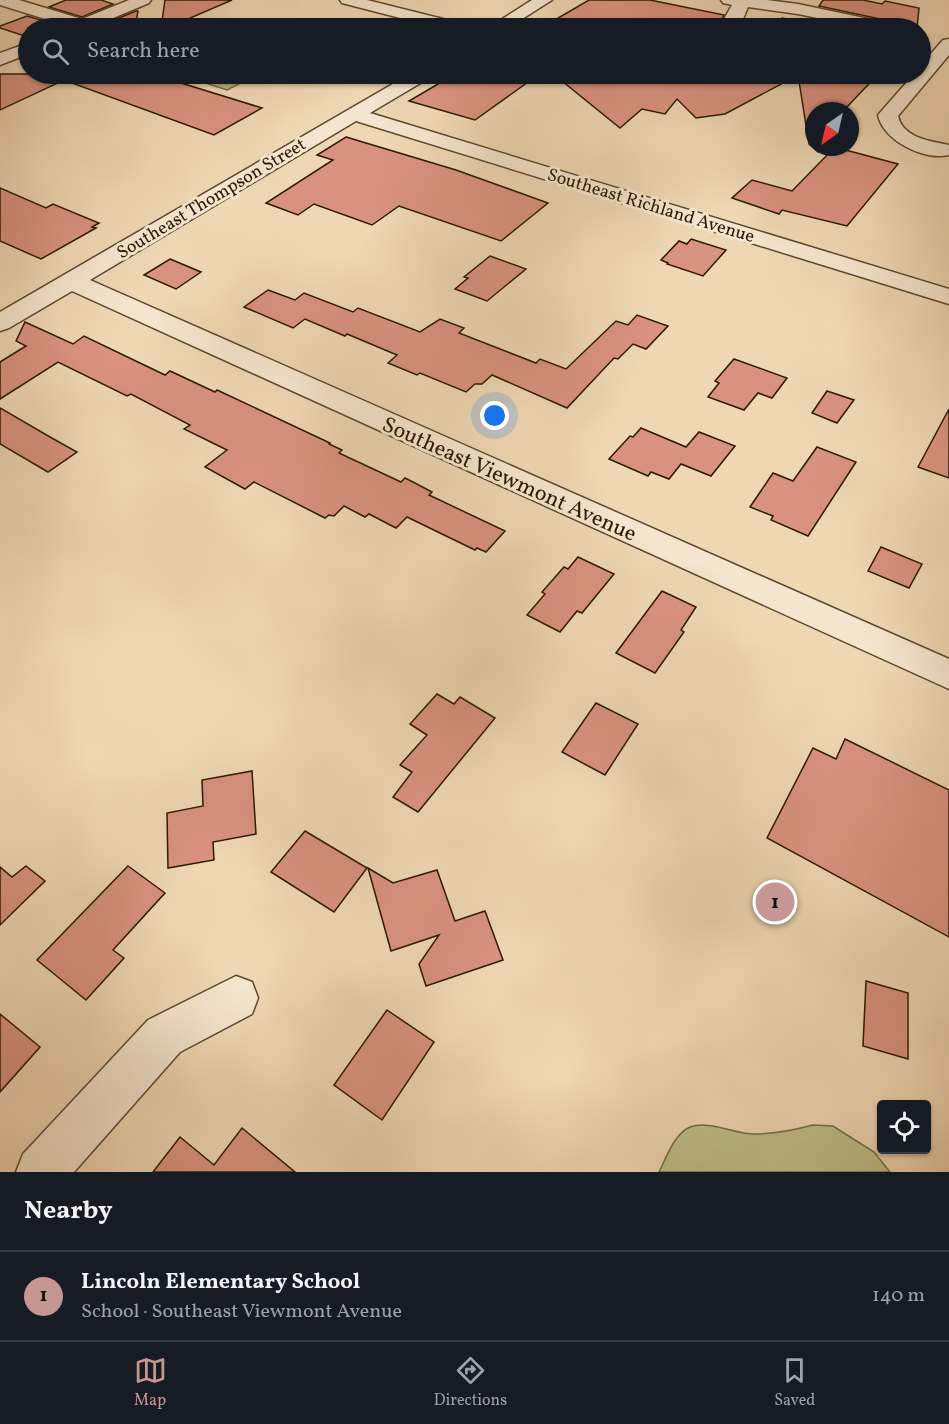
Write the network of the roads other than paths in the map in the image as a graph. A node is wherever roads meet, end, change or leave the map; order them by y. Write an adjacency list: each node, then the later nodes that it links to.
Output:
1 (2, 0): 6 (street)
2 (144, 0): 7 (street)
3 (348, 0): 8 (street)
4 (544, 0): 9 (street)
5 (736, 1): 10 (street); 11 (street)
6 (53, 18)
7 (101, 18)
8 (418, 18)
9 (514, 18)
10 (735, 18)
11 (841, 18)
12 (931, 38): 13 (street)
13 (949, 43): 16 (street)
14 (18, 52): 15 (street)
15 (0, 60)
16 (931, 64)
17 (405, 84): 19 (street, Southeast Thompson Street)
18 (914, 84): 20 (street)
19 (353, 114): 21 (street, Southeast Thompson Street); 22 (street, Southeast Richland Avenue)
20 (943, 150)
21 (71, 281): 23 (street, Southeast Thompson Street); 24 (street, Southeast Viewmont Avenue)
22 (949, 297)
23 (0, 323)
24 (949, 675)
25 (236, 998): 26 (street)
26 (41, 1172)

